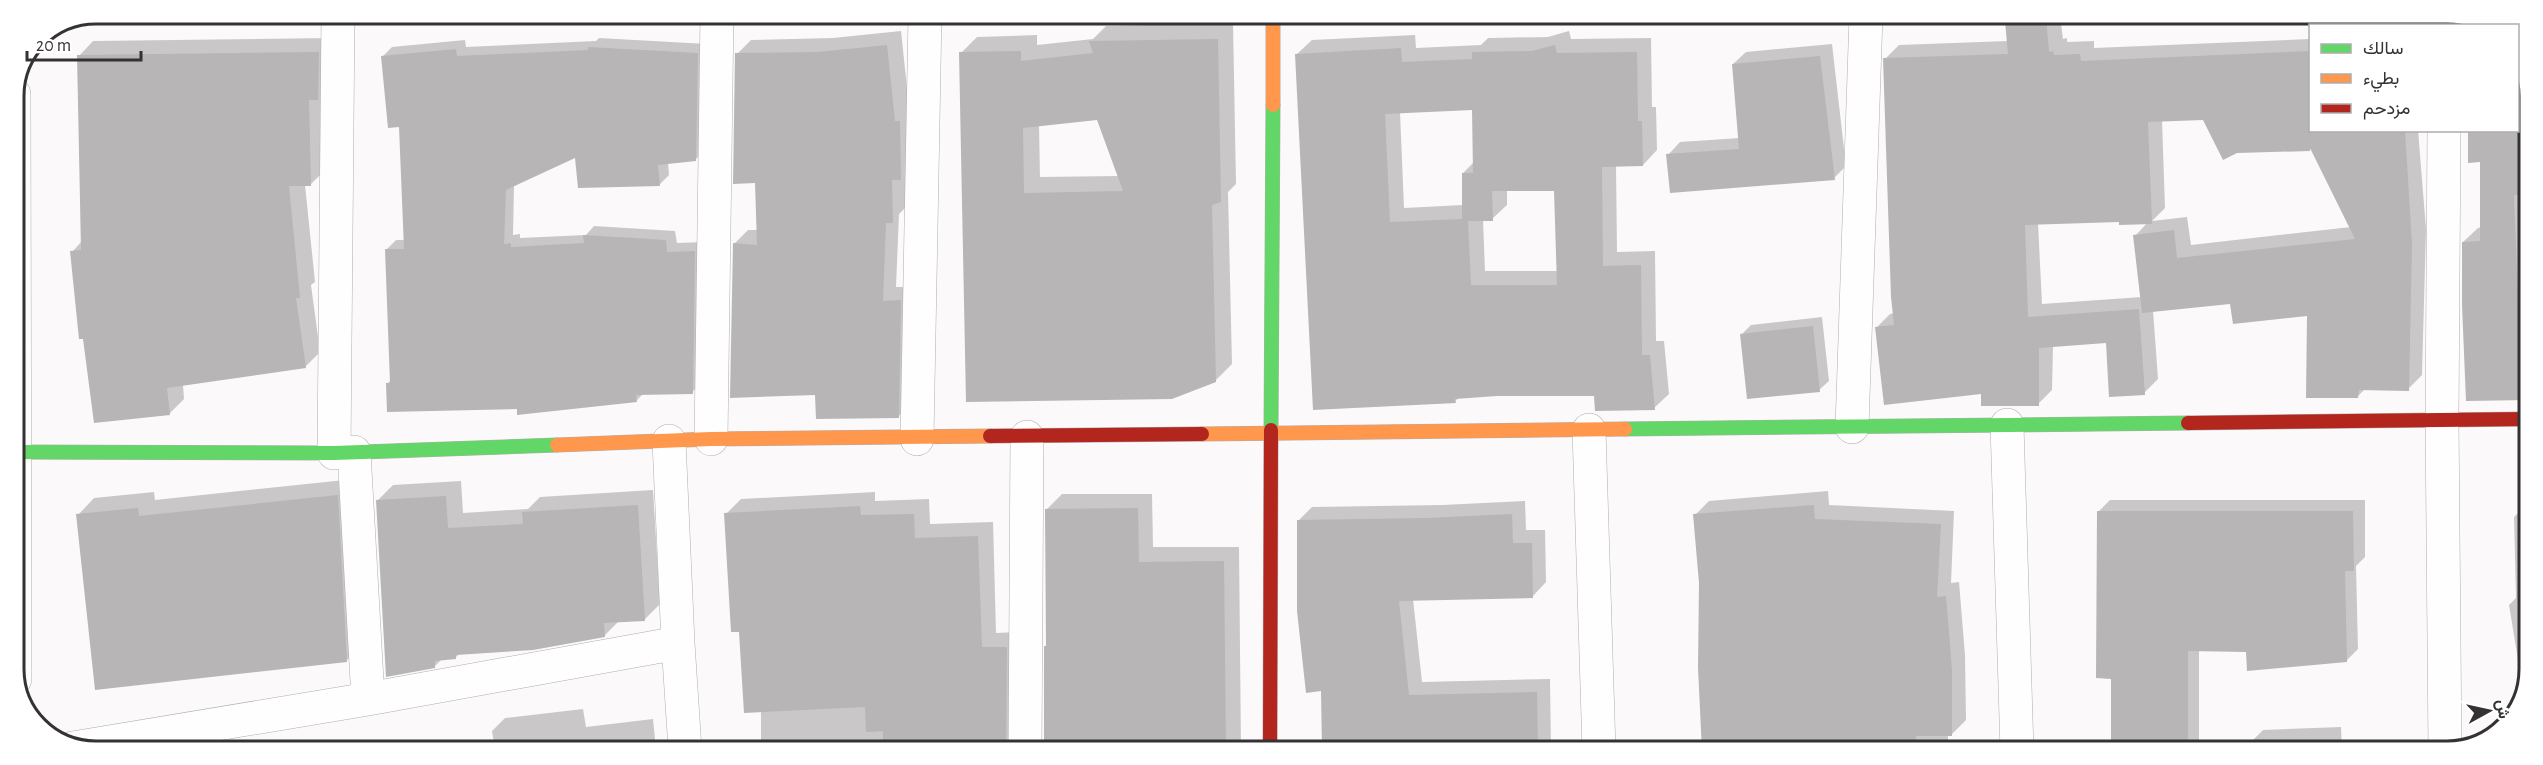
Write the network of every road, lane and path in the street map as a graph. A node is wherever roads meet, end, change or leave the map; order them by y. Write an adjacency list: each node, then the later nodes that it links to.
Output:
1 (338, 24): 18 (street)
2 (717, 24): 14 (street)
3 (925, 24): 15 (street)
4 (1273, 24): 12 (street)
5 (1866, 24): 10 (street)
6 (2444, 132): 8 (street)
7 (2519, 419): 8 (street)
8 (2442, 420): 9 (street); 27 (street)
9 (2007, 425): 10 (street); 26 (street)
10 (1852, 427): 11 (street)
11 (1589, 430): 12 (street); 25 (street)
12 (1271, 434): 13 (street); 24 (street)
13 (1027, 437): 15 (street); 23 (street)
14 (711, 439): 15 (street); 16 (street)
15 (917, 439)
16 (669, 441): 18 (street); 19 (street)
17 (24, 452): 18 (street)
18 (344, 453): 20 (street)
19 (678, 643): 20 (street); 22 (street)
20 (368, 699): 21 (street)
21 (115, 741)
22 (684, 741)
23 (1025, 741)
24 (1270, 741)
25 (1599, 741)
26 (2016, 741)
27 (2445, 741)

